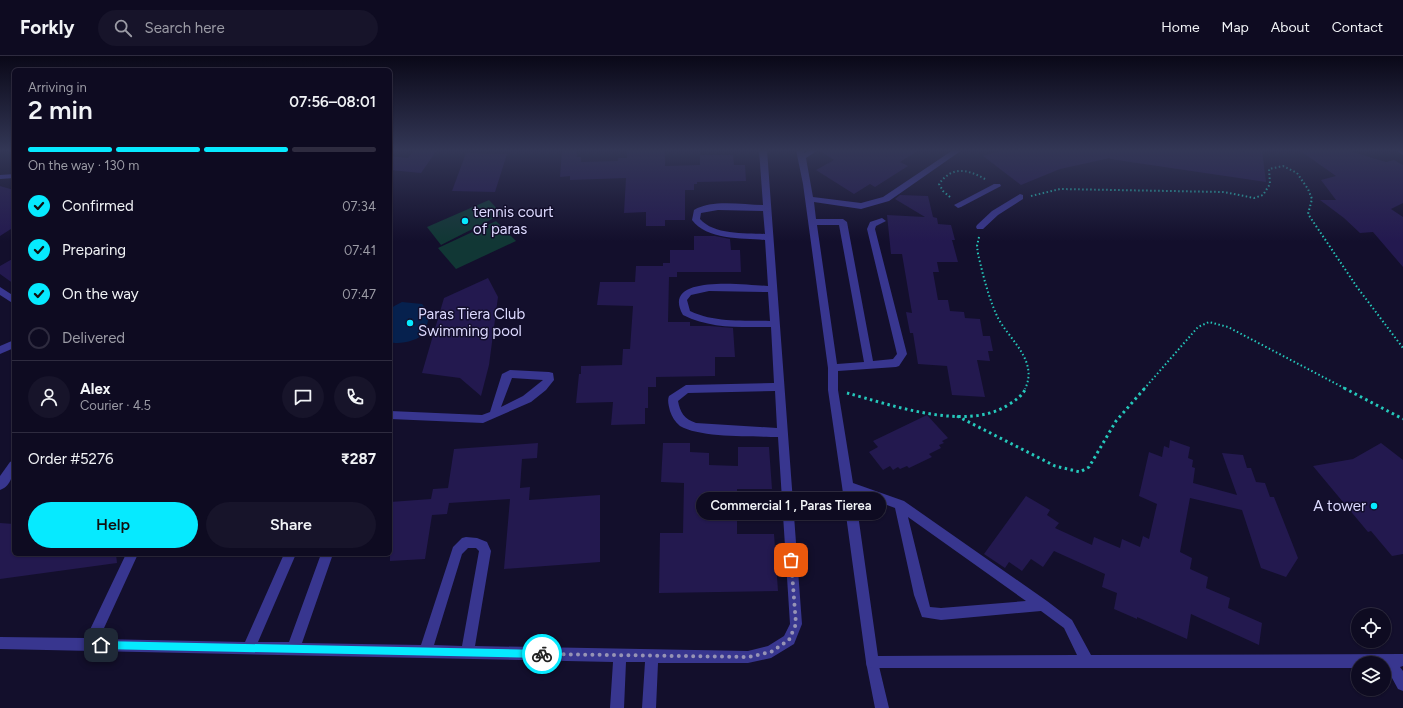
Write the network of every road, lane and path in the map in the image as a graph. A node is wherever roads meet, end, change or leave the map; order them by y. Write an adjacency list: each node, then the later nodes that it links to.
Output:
1 (765, 180): 11 (street)
2 (805, 180): 9 (street)
3 (913, 180): 9 (street)
4 (1270, 180): 7 (path)
5 (1302, 180): 22 (path)
6 (997, 186): 10 (street)
7 (1060, 189)
8 (1020, 196): 14 (street)
9 (809, 199): 13 (street)
10 (958, 205)
11 (767, 208): 15 (street); 15 (street)
12 (882, 221): 24 (street)
13 (812, 222): 24 (street); 25 (street)
14 (980, 228)
15 (769, 237): 16 (street)
16 (773, 289): 20 (street); 20 (street)
17 (0, 290): 18 (street)
18 (12, 299)
19 (994, 311): 30 (path)
20 (775, 324): 26 (street)
21 (12, 345): 23 (street)
22 (1403, 348)
23 (0, 350)
24 (869, 365): 25 (street)
25 (833, 368): 27 (street)
26 (779, 387): 32 (street); 32 (street)
27 (833, 390): 30 (path); 35 (street)
28 (494, 414): 28 (street); 29 (street)
29 (392, 415)
30 (955, 416): 31 (path)
31 (1403, 418)
32 (783, 433): 48 (street)
33 (12, 468): 34 (street)
34 (0, 485)
35 (848, 486): 36 (street); 51 (street)
36 (900, 505): 40 (street); 40 (street)
37 (131, 556): 42 (street)
38 (289, 556): 43 (street)
39 (327, 556): 44 (street)
40 (1043, 606): 49 (street)
41 (0, 643): 42 (street)
42 (89, 645): 43 (street)
43 (249, 648): 44 (street)
44 (292, 650): 45 (street)
45 (425, 652): 46 (street); 46 (street)
46 (467, 653): 47 (street)
47 (620, 656): 48 (street); 53 (street)
48 (652, 656): 54 (street)
49 (1087, 661): 50 (street); 51 (street)
50 (1397, 661): 52 (street)
51 (872, 662): 55 (street)
52 (1403, 684)
53 (617, 708)
54 (649, 708)
55 (882, 708)

